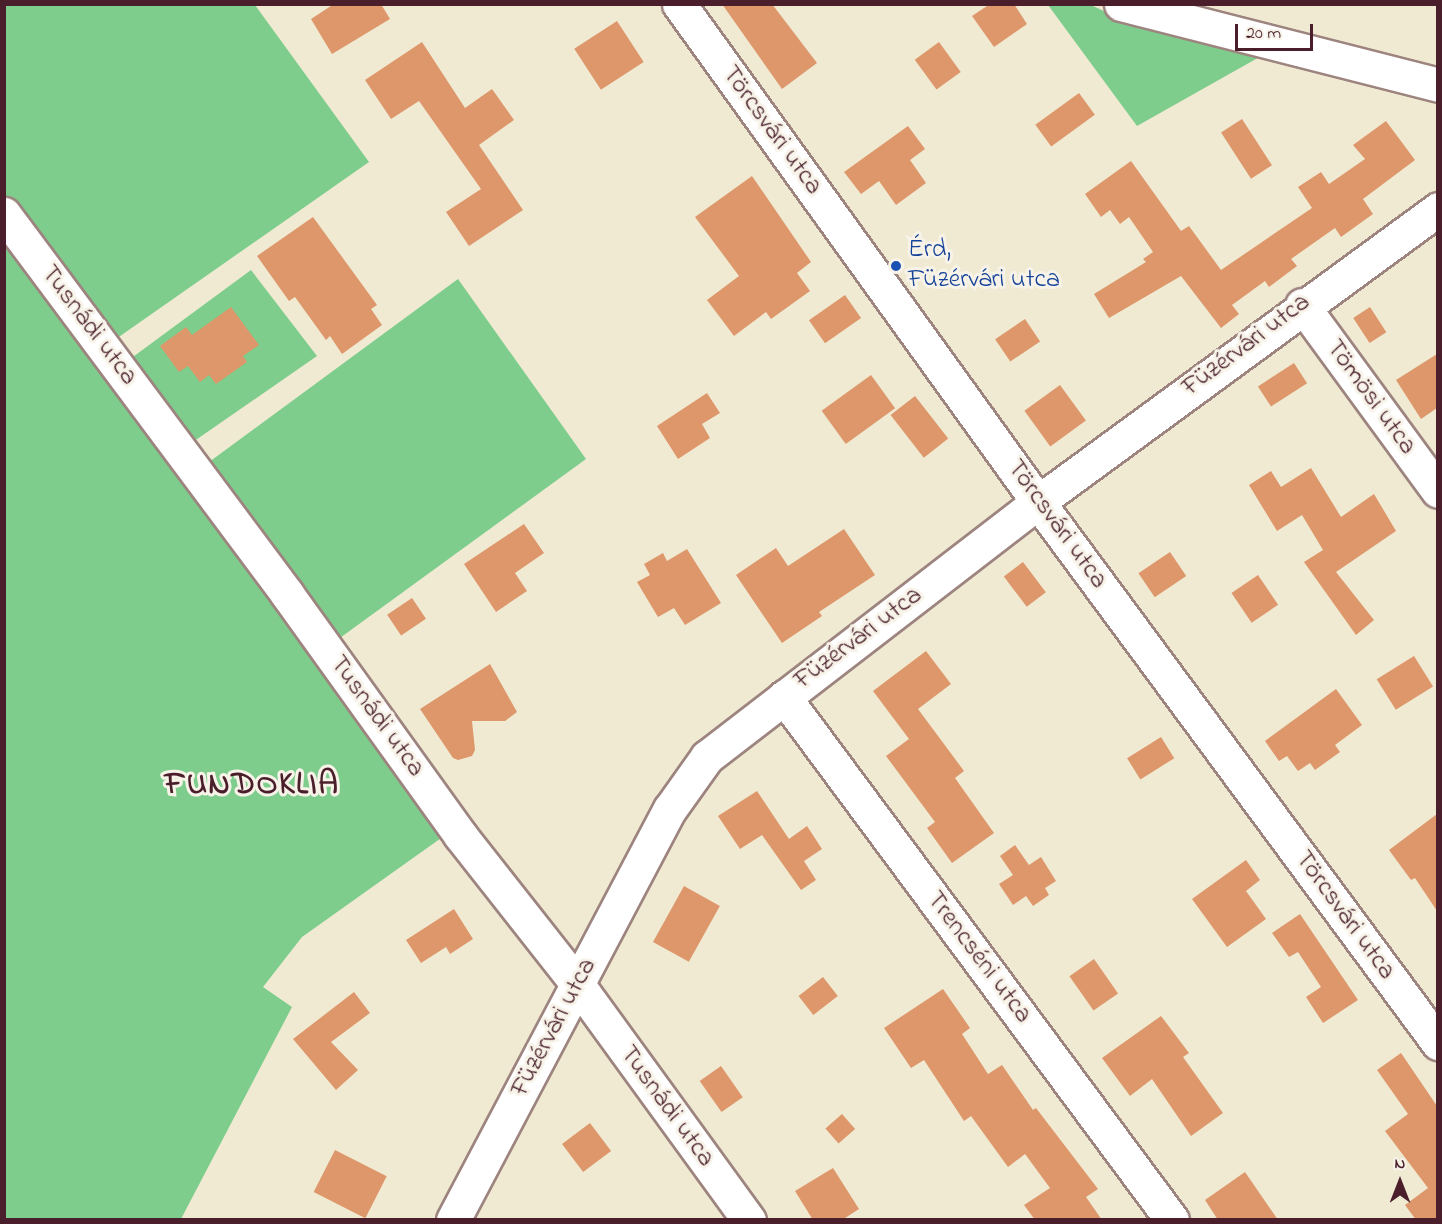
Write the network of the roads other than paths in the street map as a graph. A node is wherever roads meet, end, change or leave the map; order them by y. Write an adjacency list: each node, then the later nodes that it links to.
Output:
1 (679, 4): 8 (street, Törcsvári utca)
2 (1121, 4): 3 (street)
3 (1437, 85)
4 (1437, 209): 6 (street, Füzérvári utca)
5 (4, 214): 10 (street, Tusnádi utca)
6 (1302, 305): 7 (street, Tömösi utca); 8 (street, Füzérvári utca)
7 (1437, 491)
8 (1038, 502): 9 (street, Füzérvári utca); 11 (street, Törcsvári utca)
9 (784, 697): 10 (street, Füzérvári utca); 14 (street, Trencséni utca)
10 (578, 986): 12 (street, Füzérvári utca); 13 (street, Tusnádi utca)
11 (1437, 1043)
12 (453, 1220)
13 (748, 1220)
14 (1172, 1220)

